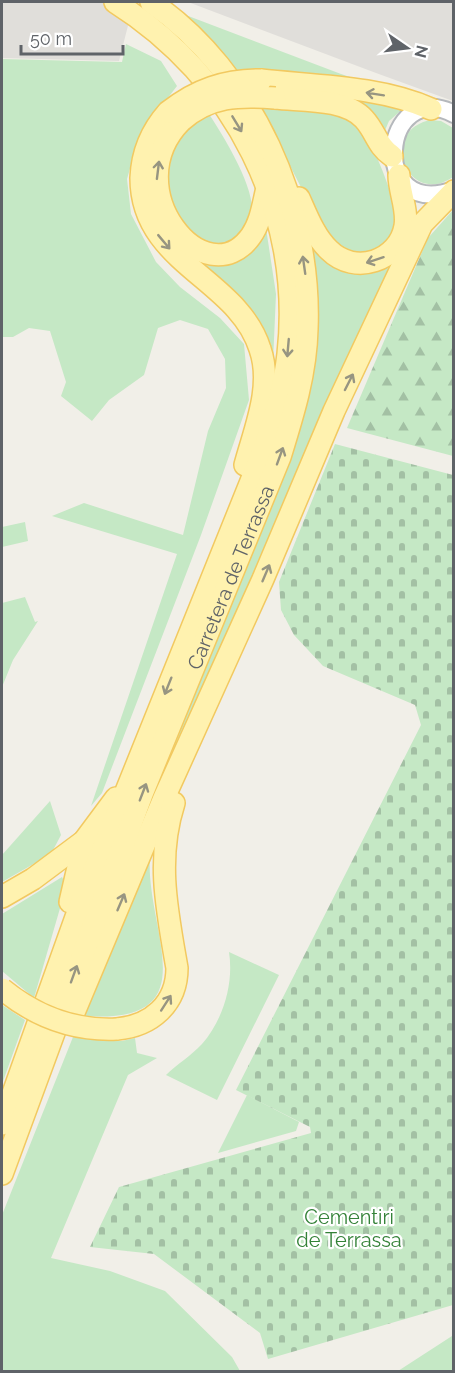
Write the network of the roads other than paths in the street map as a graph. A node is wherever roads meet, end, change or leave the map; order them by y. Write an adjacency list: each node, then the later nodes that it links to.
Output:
1 (102, 2): 3 (main road)
2 (151, 2): 7 (main road, Carretera de Terrassa)
3 (120, 4): 9 (main road, Carretera de Terrassa, one-way to 9)
4 (453, 99): 5 (street)
5 (441, 111): 6 (main road, one-way to 6, bridge); 8 (street)
6 (175, 116): 8 (main road, bridge); 9 (main road, one-way to 6); 11 (main road, one-way to 11)
7 (266, 137): 8 (main road, one-way to 7); 19 (main road, Carretera de Terrassa, one-way to 7)
8 (395, 165): 10 (street)
9 (268, 187): 11 (main road, Carretera de Terrassa, one-way to 11)
10 (453, 190): 12 (main road, one-way to 10)
11 (221, 554): 13 (main road, Carretera de Terrassa, one-way to 13)
12 (199, 725): 16 (main road, one-way to 12, bridge); 19 (main road, one-way to 12)
13 (127, 787): 14 (main road); 17 (main road, Carretera de Terrassa)
14 (84, 841): 15 (main road); 17 (main road)
15 (2, 897)
16 (2, 989)
17 (36, 1025): 18 (main road, Carretera de Terrassa)
18 (2, 1124)
19 (13, 1145): 20 (main road, Carretera de Terrassa)
20 (2, 1174)

